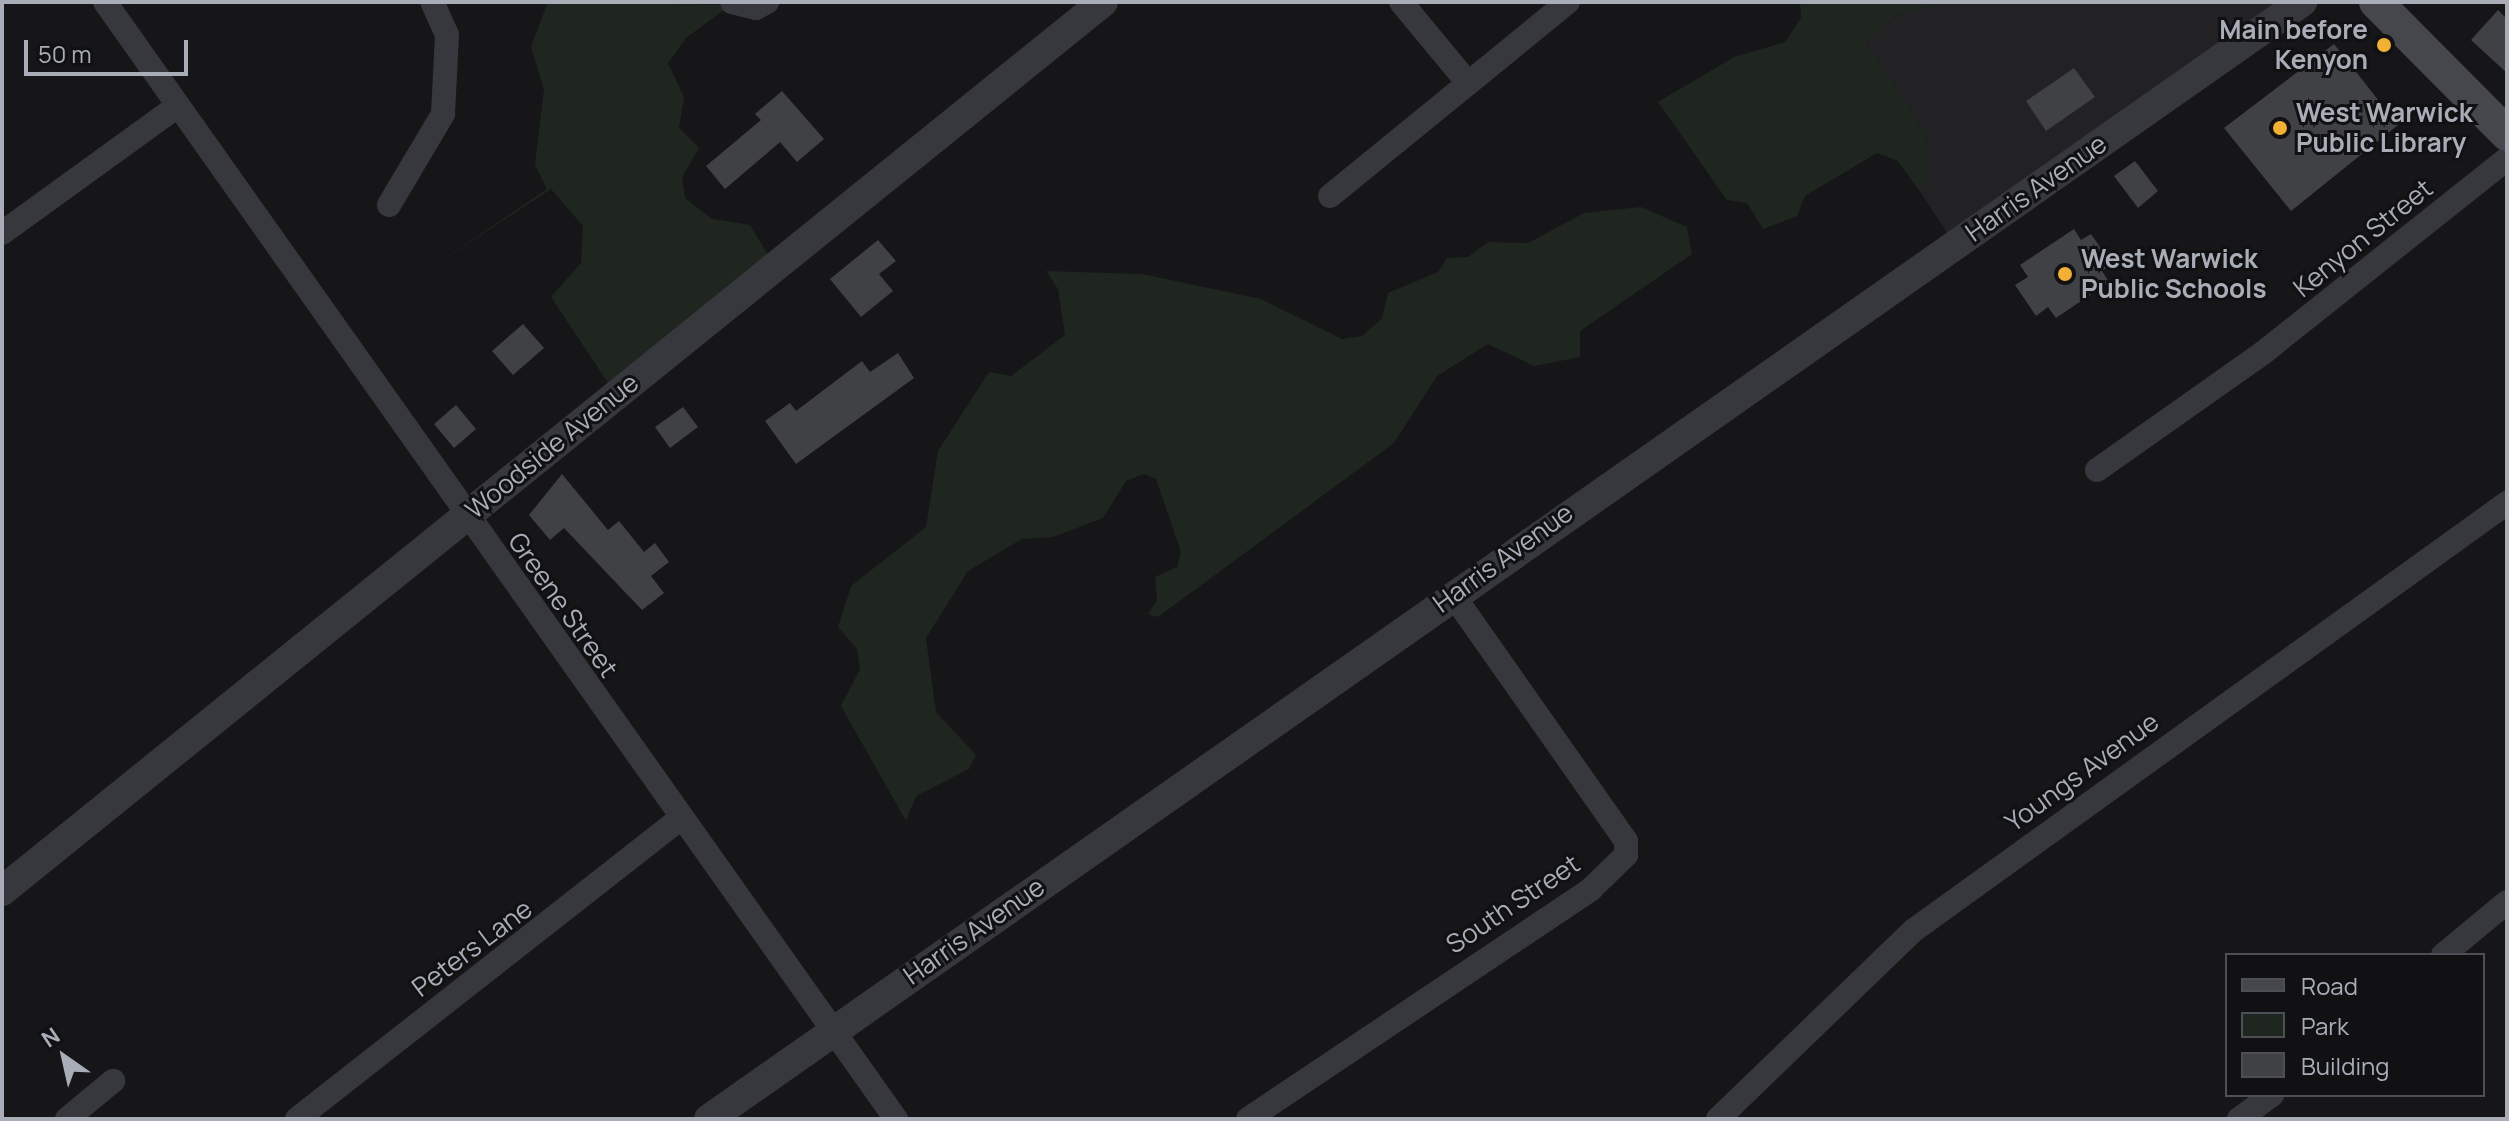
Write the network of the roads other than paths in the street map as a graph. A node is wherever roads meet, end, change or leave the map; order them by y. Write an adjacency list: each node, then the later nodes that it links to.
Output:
1 (105, 2): 11 (street, Greene Street)
2 (432, 2): 15 (street)
3 (767, 2): 9 (street)
4 (1103, 2): 19 (street, Woodside Avenue)
5 (1401, 2): 10 (street)
6 (1568, 2): 10 (street)
7 (2302, 2): 20 (street, Harris Avenue)
8 (2376, 2): 12 (main road)
9 (736, 4)
10 (1468, 83): 14 (street)
11 (176, 107): 16 (street); 19 (street, Greene Street)
12 (2507, 134)
13 (2507, 159): 17 (street, Kenyon Street)
14 (1330, 196)
15 (389, 205)
16 (4, 231)
17 (2097, 470)
18 (2507, 503): 33 (street, Youngs Avenue)
19 (466, 515): 21 (street, Greene Street); 22 (street, Woodside Avenue)
20 (1453, 595): 25 (street, Harris Avenue); 32 (street, South Street)
21 (679, 820): 25 (street, Greene Street); 29 (street, Peters Lane)
22 (2, 891)
23 (2507, 902): 24 (street)
24 (2445, 953)
25 (832, 1031): 30 (street, Harris Avenue); 31 (street, Greene Street)
26 (113, 1081): 28 (street)
27 (2269, 1097): 34 (street)
28 (67, 1119)
29 (297, 1119)
30 (709, 1119)
31 (896, 1119)
32 (1248, 1119)
33 (1718, 1119)
34 (2239, 1119)

